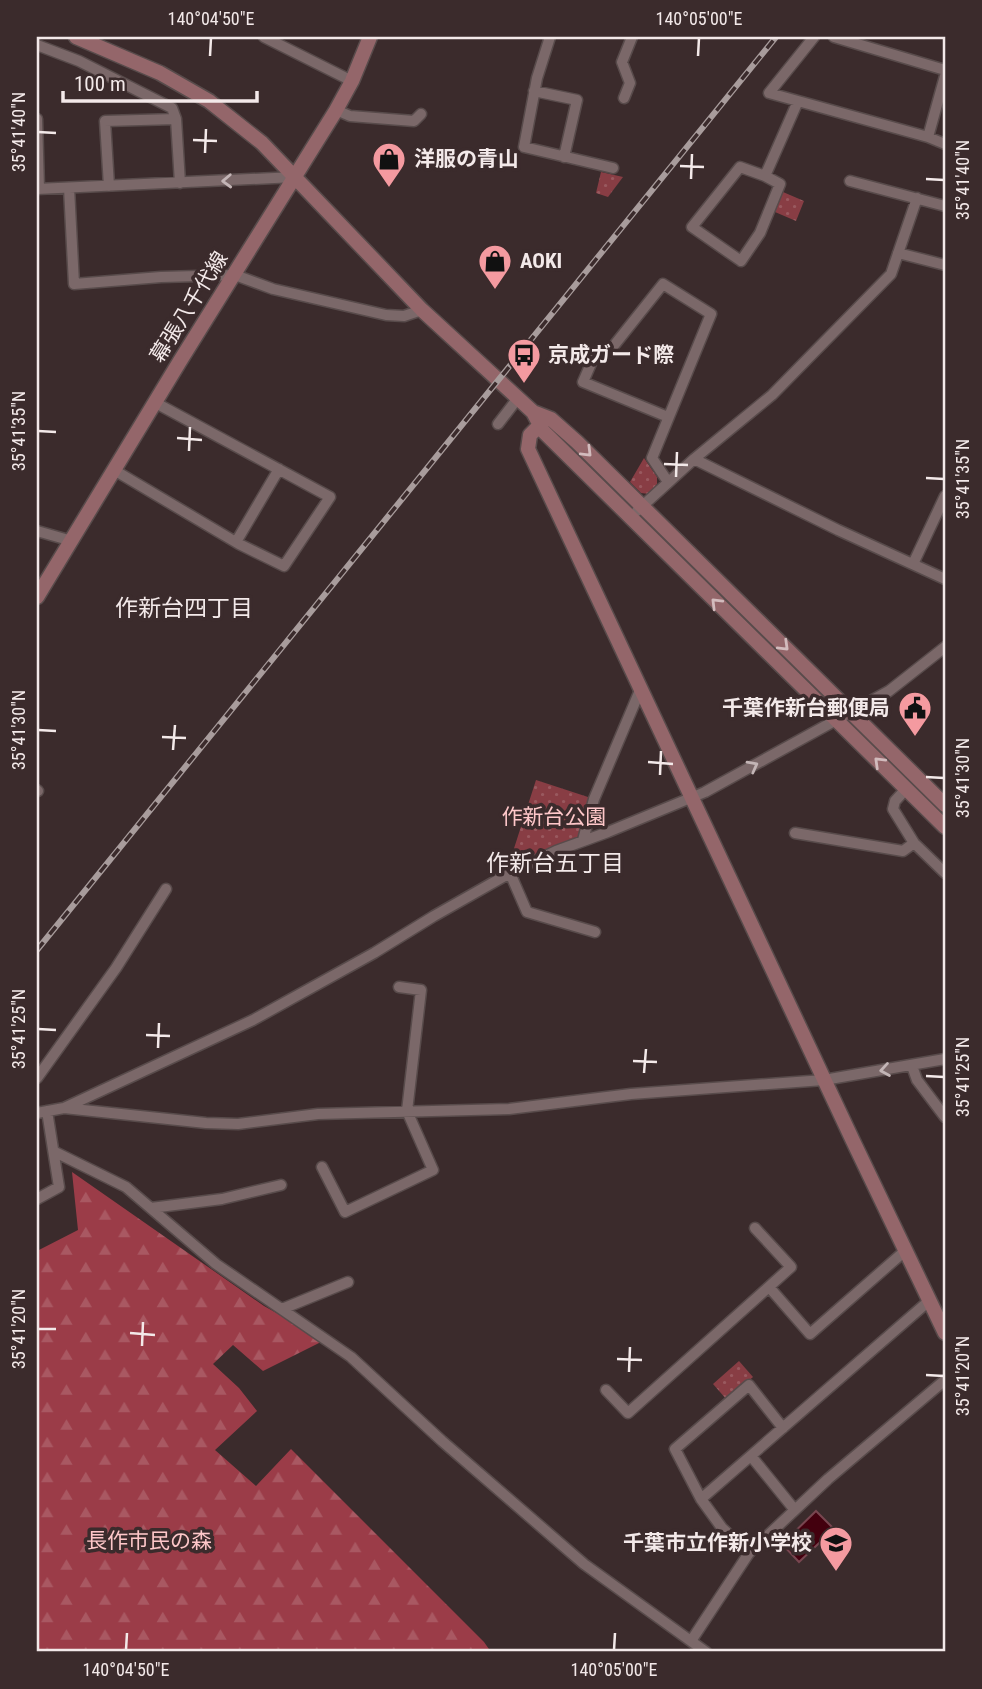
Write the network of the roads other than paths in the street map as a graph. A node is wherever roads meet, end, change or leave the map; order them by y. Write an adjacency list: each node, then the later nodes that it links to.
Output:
1 (75, 37): 24 (street)
2 (264, 37): 11 (street)
3 (370, 37): 11 (street, 幕張八千代線)
4 (550, 37): 12 (street)
5 (632, 37): 13 (street)
6 (814, 37): 14 (street)
7 (834, 37): 9 (street)
8 (37, 45): 18 (street)
9 (945, 70)
10 (945, 76): 19 (street)
11 (352, 81): 15 (street, 幕張八千代線)
12 (534, 91): 21 (street); 21 (street)
13 (624, 98)
14 (798, 101): 19 (street); 23 (street)
15 (336, 110): 16 (street); 24 (street, 幕張八千代線)
16 (421, 114)
17 (37, 119): 29 (street)
18 (176, 119): 26 (street); 27 (street)
19 (928, 137): 20 (street)
20 (945, 144)
21 (564, 157): 22 (street)
22 (613, 168)
23 (765, 176): 23 (street)
24 (295, 177): 26 (street, one-way to 26); 34 (street, 幕張八千代線); 35 (street)
25 (850, 181): 30 (street)
26 (180, 183): 27 (street)
27 (109, 186): 28 (street)
28 (69, 188): 29 (street); 34 (street)
29 (38, 189)
30 (917, 198): 31 (street); 32 (street)
31 (945, 206)
32 (898, 253): 33 (street); 41 (street)
33 (945, 265)
34 (235, 275): 35 (street); 37 (street, 幕張八千代線)
35 (422, 310): 36 (street)
36 (518, 398): 39 (street); 40 (street)
37 (155, 402): 42 (street); 43 (street, 幕張八千代線)
38 (668, 417): 38 (street); 44 (street)
39 (537, 419): 46 (street, one-way to 46); 47 (street); 55 (street)
40 (498, 424)
41 (694, 459): 44 (street); 51 (street)
42 (279, 469): 50 (street); 50 (street)
43 (114, 470): 49 (street, 幕張八千代線); 50 (street)
44 (668, 482): 46 (street)
45 (945, 496): 51 (street)
46 (642, 506): 47 (street); 56 (street, one-way to 56)
47 (629, 517): 57 (street, one-way to 47)
48 (37, 531): 49 (street)
49 (72, 541): 53 (street, 幕張八千代線)
50 (236, 542)
51 (913, 564): 52 (street)
52 (945, 579)
53 (37, 597)
54 (945, 647): 56 (street)
55 (641, 688): 59 (street); 63 (street)
56 (852, 713): 57 (street); 60 (street)
57 (837, 721): 58 (street, one-way to 57); 59 (street, one-way to 57)
58 (906, 789): 61 (street); 64 (street)
59 (693, 798): 63 (street); 73 (street)
60 (945, 804)
61 (945, 827)
62 (795, 833): 64 (street)
63 (583, 840): 65 (street)
64 (914, 843): 66 (street)
65 (510, 873): 68 (street); 74 (street)
66 (945, 873)
67 (166, 889): 72 (street)
68 (595, 932)
69 (399, 987): 75 (street)
70 (945, 1059): 71 (street)
71 (912, 1066): 73 (street, one-way to 73); 77 (street)
72 (37, 1078)
73 (824, 1080): 75 (street); 84 (street)
74 (64, 1108): 75 (street); 76 (street)
75 (407, 1111): 79 (street)
76 (42, 1112): 78 (street)
77 (945, 1117)
78 (55, 1152): 81 (street); 82 (street)
79 (322, 1167)
80 (281, 1185): 82 (street)
81 (37, 1199)
82 (151, 1208): 88 (street)
83 (755, 1228): 86 (street)
84 (906, 1250): 86 (street); 87 (street)
85 (348, 1282): 88 (street)
86 (769, 1287): 91 (street)
87 (930, 1300): 89 (street); 92 (street)
88 (282, 1308): 97 (street)
89 (945, 1333)
90 (945, 1380): 95 (street)
91 (606, 1390)
92 (783, 1428): 93 (street); 94 (street)
93 (751, 1457): 94 (street); 95 (street)
94 (701, 1499): 96 (street)
95 (794, 1509): 96 (street)
96 (749, 1553): 97 (street)
97 (691, 1641): 98 (street)
98 (706, 1652)

